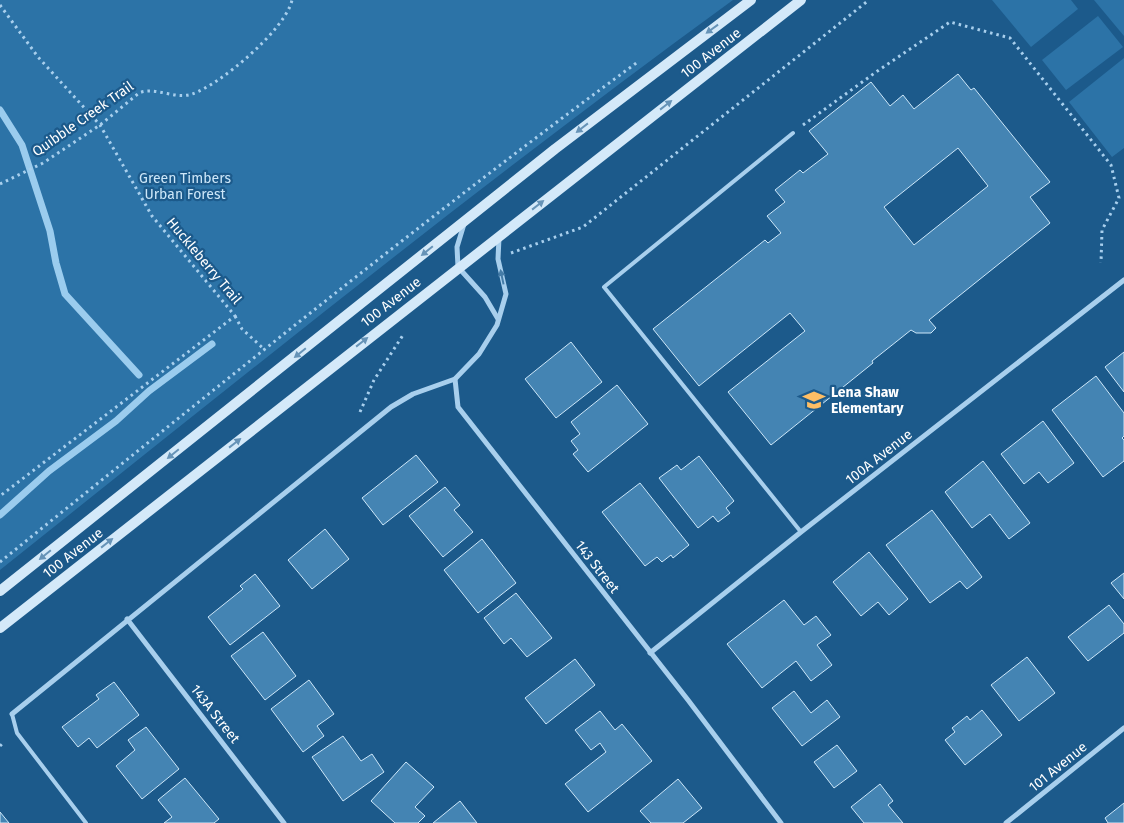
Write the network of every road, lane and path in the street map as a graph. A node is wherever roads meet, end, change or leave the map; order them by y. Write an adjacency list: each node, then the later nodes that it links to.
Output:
1 (292, 0): 7 (path, Quibble Creek Trail)
2 (752, 0): 10 (main road, 100 Avenue, one-way to 10)
3 (801, 0): 11 (main road, 100 Avenue, one-way to 3)
4 (869, 0): 12 (path)
5 (0, 5): 7 (path, Huckleberry Trail)
6 (643, 58): 19 (path)
7 (100, 125): 9 (path, Quibble Creek Trail); 16 (path, Huckleberry Trail)
8 (793, 133): 13 (path); 23 (lane)
9 (0, 184)
10 (465, 221): 14 (street); 25 (main road, 100 Avenue, one-way to 25)
11 (499, 234): 14 (main road, 100 Avenue); 17 (street, one-way to 11)
12 (510, 253)
13 (1101, 263)
14 (458, 267): 17 (street); 27 (main road, 100 Avenue, one-way to 14)
15 (1124, 280): 23 (street, 100A Avenue)
16 (235, 316): 19 (path); 22 (path, Huckleberry Trail)
17 (498, 319): 20 (street)
18 (404, 333): 21 (path)
19 (265, 350): 24 (path)
20 (455, 379): 26 (street); 28 (street, 143 Street)
21 (353, 418)
22 (0, 496)
23 (801, 532): 28 (street, 100A Avenue)
24 (0, 562)
25 (0, 592)
26 (128, 619): 29 (street); 32 (street, 143A Street)
27 (0, 628)
28 (650, 653): 33 (street, 143 Street)
29 (12, 714): 31 (lane)
30 (1124, 728): 34 (street, 101 Avenue)
31 (86, 823)
32 (284, 823)
33 (781, 823)
34 (1006, 823)

